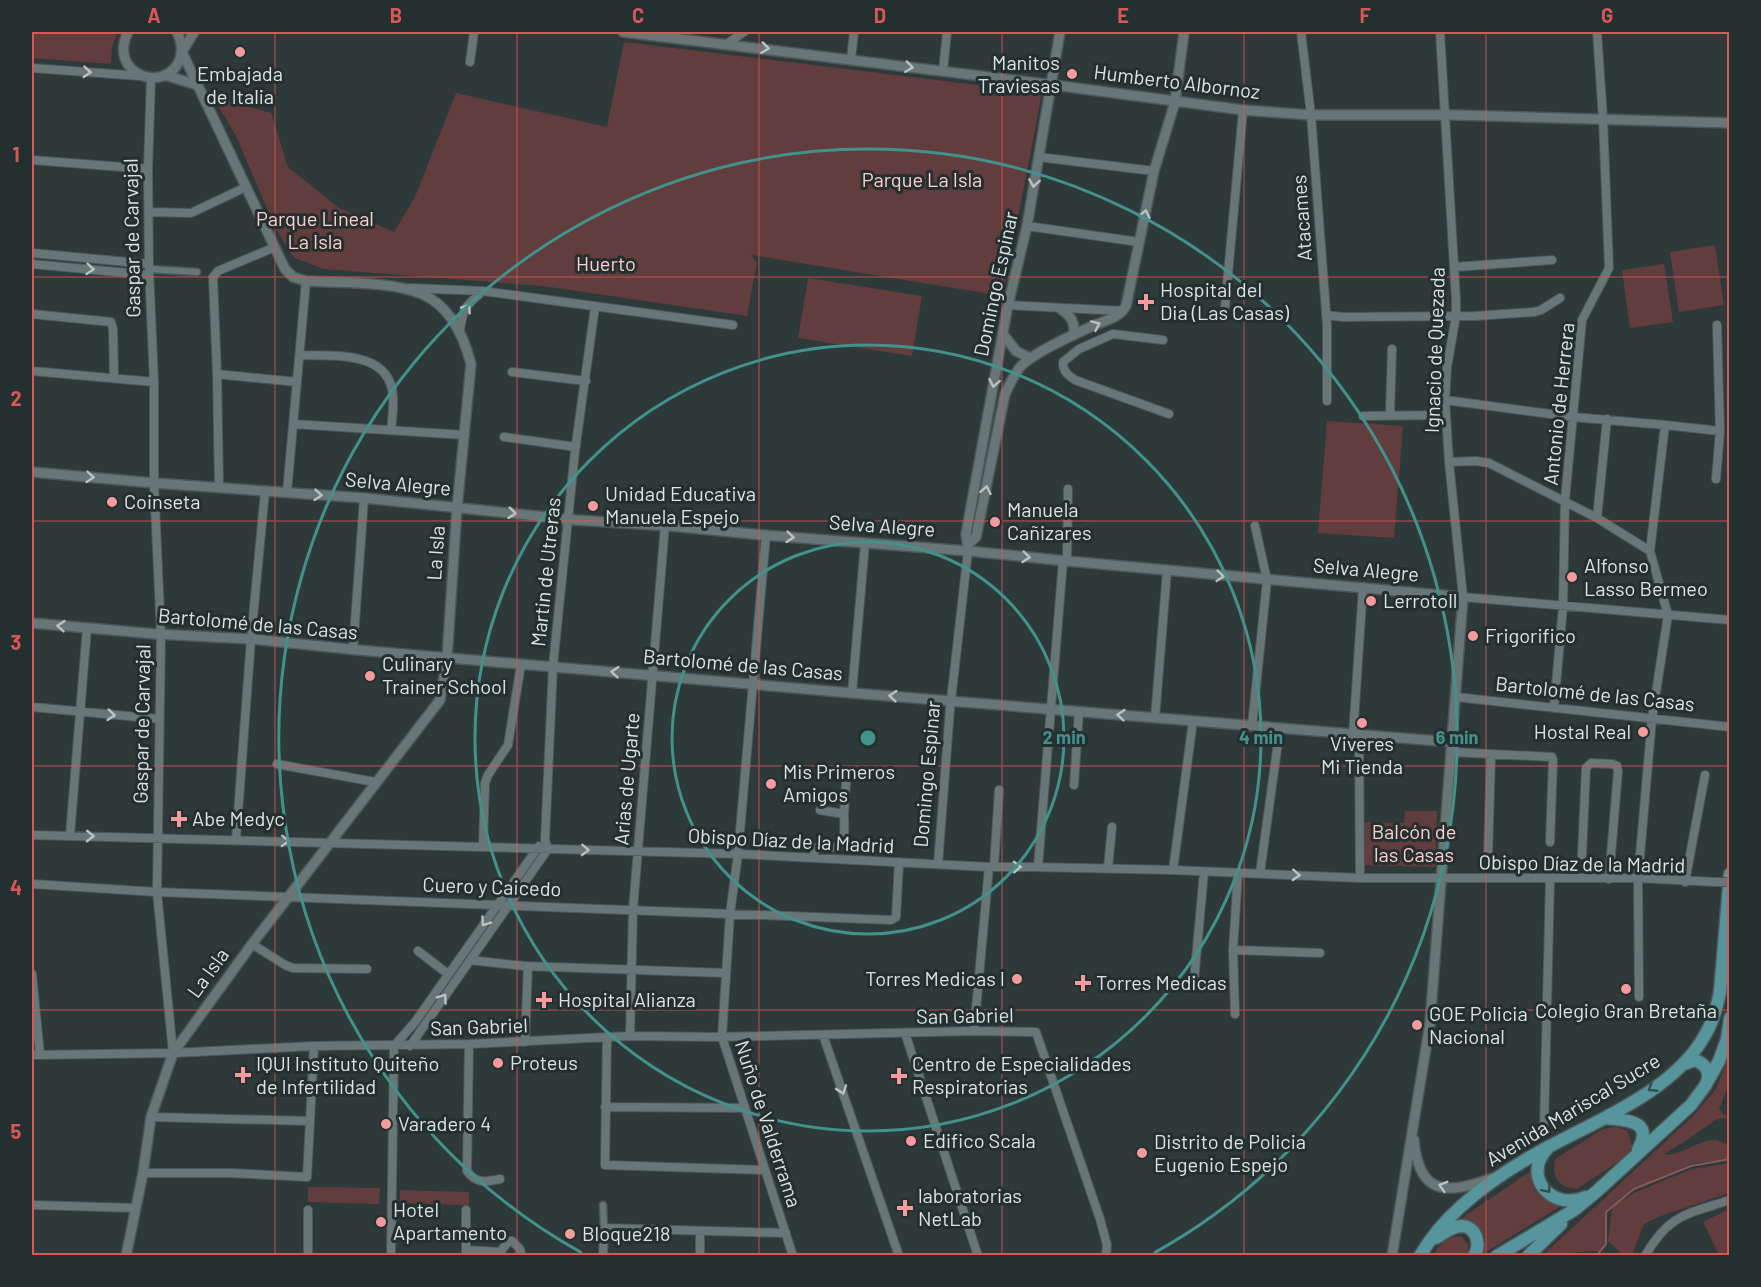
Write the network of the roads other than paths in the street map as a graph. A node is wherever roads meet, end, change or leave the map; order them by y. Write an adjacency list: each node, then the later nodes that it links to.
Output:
1 (128, 32): 22 (street)
2 (177, 32): 16 (street)
3 (194, 32): 16 (street)
4 (474, 32): 18 (street)
5 (623, 32): 6 (street, Humberto Albornoz)
6 (629, 32): 15 (street, Humberto Albornoz)
7 (744, 32): 15 (street)
8 (854, 32): 17 (street)
9 (947, 32): 20 (street)
10 (1060, 32): 23 (street, Domingo Espinar)
11 (1184, 32): 25 (street)
12 (1301, 32): 27 (street, Atacames)
13 (1440, 32): 28 (street, Ignacio de Quezada)
14 (1597, 32): 29 (street, Antonio de Herrera)
15 (728, 43): 17 (street, Humberto Albornoz, one-way to 17)
16 (182, 52): 21 (street); 24 (street)
17 (851, 59): 20 (street, Humberto Albornoz, one-way to 20)
18 (470, 62)
19 (32, 68): 22 (street, one-way to 22)
20 (943, 71): 23 (street, Humberto Albornoz)
21 (165, 75): 22 (street); 24 (street)
22 (147, 77): 33 (street, Gaspar de Carvajal)
23 (1051, 84): 25 (street, Humberto Albornoz); 31 (street, Domingo Espinar)
24 (197, 86): 35 (street)
25 (1175, 102): 26 (street, Humberto Albornoz); 34 (street)
26 (1243, 110): 27 (street, Humberto Albornoz); 52 (street)
27 (1311, 115): 28 (street, Humberto Albornoz); 56 (street, Atacames)
28 (1445, 115): 29 (street, Humberto Albornoz); 43 (street, Ignacio de Quezada)
29 (1603, 118): 30 (street, Humberto Albornoz); 81 (street, Antonio de Herrera)
30 (1730, 123)
31 (1038, 158): 34 (street); 37 (street, Domingo Espinar, one-way to 37)
32 (32, 160): 33 (street)
33 (148, 169): 36 (street, Gaspar de Carvajal)
34 (1154, 171): 38 (street, one-way to 34)
35 (246, 187): 36 (street); 39 (street)
36 (149, 212): 44 (street, Gaspar de Carvajal)
37 (1027, 226): 38 (street); 50 (street, Domingo Espinar)
38 (1139, 242): 54 (street)
39 (275, 247): 46 (street); 70 (street)
40 (32, 253): 44 (street)
41 (1552, 260): 43 (street)
42 (32, 264): 44 (street, one-way to 44)
43 (1455, 267): 57 (street, Ignacio de Quezada)
44 (149, 269): 45 (street); 73 (street, Gaspar de Carvajal)
45 (197, 272)
46 (306, 281): 47 (street, La Isla); 66 (street)
47 (392, 287): 48 (street); 60 (street, La Isla)
48 (483, 291): 51 (street); 60 (street, one-way to 48)
49 (1560, 298): 57 (street)
50 (1008, 305): 53 (street); 61 (street, Domingo Espinar)
51 (595, 307): 58 (street); 72 (street, Martin de Utreras)
52 (1225, 307)
53 (1061, 309): 54 (street); 62 (street)
54 (1123, 311): 62 (street, Domingo Espinar, one-way to 54)
55 (32, 314): 71 (street)
56 (1326, 315): 57 (street); 76 (street, Atacames)
57 (1456, 316): 75 (street, Ignacio de Quezada)
58 (733, 325)
59 (1717, 325): 86 (street)
60 (460, 330): 87 (street, La Isla)
61 (1003, 334): 67 (street); 107 (street, Domingo Espinar, one-way to 107)
62 (1074, 335): 64 (street); 67 (street, Domingo Espinar)
63 (1163, 340): 64 (street)
64 (1079, 349): 77 (street)
65 (1392, 350): 78 (street)
66 (300, 355): 74 (street); 85 (street)
67 (1030, 358): 107 (street, Domingo Espinar, one-way to 67)
68 (32, 371): 71 (street)
69 (512, 372): 72 (street)
70 (217, 374): 74 (street); 94 (street)
71 (114, 378): 73 (street)
72 (586, 381): 89 (street, Martin de Utreras)
73 (154, 382): 93 (street, Gaspar de Carvajal)
74 (297, 382): 83 (street)
75 (1445, 400): 79 (street, Ignacio de Quezada); 81 (street)
76 (1327, 401)
77 (1168, 414)
78 (1390, 414): 79 (street); 80 (street)
79 (1446, 415): 90 (street, Ignacio de Quezada)
80 (1363, 416)
81 (1573, 417): 82 (street); 99 (street, Antonio de Herrera)
82 (1607, 419): 84 (street); 101 (street)
83 (293, 424): 85 (street); 97 (street)
84 (1665, 425): 86 (street); 108 (street)
85 (391, 429): 87 (street)
86 (1720, 431): 92 (street)
87 (465, 435): 100 (street, La Isla)
88 (504, 437): 89 (street)
89 (576, 447): 102 (street, Martin de Utreras)
90 (1449, 462): 99 (street); 113 (street, Ignacio de Quezada)
91 (32, 472): 93 (street, Selva Alegre, one-way to 93)
92 (1716, 479)
93 (154, 483): 94 (street, Selva Alegre); 119 (street, Gaspar de Carvajal)
94 (219, 487): 96 (street, Selva Alegre)
95 (1068, 489): 109 (street)
96 (265, 491): 97 (street, Selva Alegre); 120 (street)
97 (287, 492): 98 (street, Selva Alegre, one-way to 98)
98 (364, 498): 100 (street, Selva Alegre); 121 (street)
99 (1565, 500): 101 (street); 114 (street, Antonio de Herrera)
100 (457, 508): 102 (street, Selva Alegre, one-way to 102); 122 (street, La Isla)
101 (1597, 518): 108 (street)
102 (568, 519): 103 (street, Selva Alegre); 124 (street, Martin de Utreras)
103 (665, 525): 105 (street, Selva Alegre); 125 (street, Arias de Ugarte)
104 (1255, 526): 111 (street)
105 (766, 535): 106 (street, Selva Alegre, one-way to 106); 126 (street, Nuño de Valderrama)
106 (865, 543): 107 (street, Selva Alegre); 127 (street)
107 (968, 547): 109 (street, Selva Alegre, one-way to 109); 129 (street, Domingo Espinar)
108 (1650, 551): 115 (street)
109 (1065, 561): 110 (street, Selva Alegre); 132 (street)
110 (1167, 571): 111 (street, Selva Alegre, one-way to 111); 135 (street)
111 (1267, 580): 112 (street, Selva Alegre); 139 (street)
112 (1363, 587): 113 (street, Selva Alegre); 142 (street)
113 (1463, 597): 114 (street, Selva Alegre); 128 (street)
114 (1563, 606): 115 (street, Selva Alegre); 131 (street, Antonio de Herrera)
115 (1668, 615): 116 (street, Selva Alegre); 136 (street)
116 (1730, 620)
117 (32, 623): 118 (street, Bartolomé de las Casas, one-way to 117)
118 (87, 628): 119 (street, Bartolomé de las Casas); 133 (street)
119 (161, 634): 120 (street, Bartolomé de las Casas); 137 (street, Gaspar de Carvajal)
120 (251, 639): 121 (street, Bartolomé de las Casas); 158 (street)
121 (353, 650): 122 (street, Bartolomé de las Casas)
122 (447, 658): 123 (street, Bartolomé de las Casas); 148 (street, La Isla)
123 (521, 664): 124 (street, Bartolomé de las Casas); 162 (street)
124 (553, 666): 125 (street, Bartolomé de las Casas, one-way to 124); 161 (street, Martin de Utreras)
125 (652, 675): 126 (street, Bartolomé de las Casas); 164 (street, Arias de Ugarte)
126 (753, 684): 127 (street, Bartolomé de las Casas); 165 (street, Nuño de Valderrama)
127 (852, 693): 129 (street, Bartolomé de las Casas, one-way to 127)
128 (1456, 697): 131 (street, Bartolomé de las Casas); 143 (street)
129 (951, 701): 132 (street, Bartolomé de las Casas); 170 (street, Domingo Espinar)
130 (32, 707): 133 (street)
131 (1554, 708): 136 (street, Bartolomé de las Casas)
132 (1051, 709): 134 (street, Bartolomé de las Casas); 172 (street)
133 (81, 712): 137 (street, one-way to 137); 156 (street)
134 (1079, 712): 135 (street, Bartolomé de las Casas, one-way to 134); 150 (street)
135 (1155, 718): 138 (street, Bartolomé de las Casas)
136 (1652, 718): 140 (street, Bartolomé de las Casas); 180 (street)
137 (159, 719): 157 (street, Gaspar de Carvajal)
138 (1193, 721): 139 (street, Bartolomé de las Casas); 174 (street)
139 (1252, 726): 141 (street, Bartolomé de las Casas)
140 (1730, 727)
141 (1280, 728): 142 (street, Bartolomé de las Casas); 177 (street)
142 (1356, 735): 143 (street, Bartolomé de las Casas); 179 (street)
143 (1451, 742): 144 (street)
144 (1450, 752): 145 (street); 181 (street)
145 (1491, 755): 159 (street); 166 (street)
146 (277, 764): 148 (street)
147 (1705, 775): 184 (street)
148 (375, 782): 160 (street, La Isla)
149 (846, 783): 153 (street)
150 (1074, 785)
151 (999, 790): 171 (street)
152 (820, 810): 153 (street)
153 (844, 814): 168 (street)
154 (1112, 826): 173 (street)
155 (32, 835): 156 (street)
156 (70, 835): 157 (street, one-way to 157)
157 (159, 837): 158 (street); 187 (street, Gaspar de Carvajal)
158 (236, 840): 160 (street, one-way to 160)
159 (1550, 842)
160 (330, 843): 162 (street); 188 (street, La Isla)
161 (547, 845): 163 (street); 164 (street, Obispo Díaz de la Madrid, one-way to 164); 189 (street)
162 (483, 847): 163 (street)
163 (537, 849): 190 (street)
164 (638, 851): 165 (street, Obispo Díaz de la Madrid); 191 (street, Arias de Ugarte)
165 (738, 854): 168 (street, Obispo Díaz de la Madrid); 192 (street, Nuño de Valderrama)
166 (1488, 854)
167 (1582, 855): 183 (street)
168 (813, 858): 169 (street, Obispo Díaz de la Madrid)
169 (899, 862): 170 (street, Obispo Díaz de la Madrid); 192 (street, Cuero y Caicedo)
170 (938, 864): 171 (street, Obispo Díaz de la Madrid)
171 (992, 867): 172 (street, Obispo Díaz de la Madrid, one-way to 172); 209 (street)
172 (1038, 867): 173 (street, Obispo Díaz de la Madrid)
173 (1108, 868): 174 (street, Obispo Díaz de la Madrid)
174 (1173, 870): 175 (street, Obispo Díaz de la Madrid)
175 (1204, 872): 176 (street, Obispo Díaz de la Madrid); 204 (street)
176 (1238, 873): 177 (street, Obispo Díaz de la Madrid); 194 (street)
177 (1260, 873): 179 (street, Obispo Díaz de la Madrid, one-way to 179)
178 (1730, 874): 222 (main road, Avenida Mariscal Sucre)
179 (1360, 878): 181 (street, Obispo Díaz de la Madrid)
180 (1638, 878): 183 (street, Obispo Díaz de la Madrid); 184 (street, Obispo Díaz de la Madrid); 206 (street)
181 (1442, 879): 182 (street, Obispo Díaz de la Madrid); 229 (street)
182 (1550, 879): 183 (street, Obispo Díaz de la Madrid); 230 (street)
183 (1610, 879)
184 (1685, 882): 185 (street, Obispo Díaz de la Madrid, bridge)
185 (1730, 882)
186 (32, 885): 187 (street, Cuero y Caicedo)
187 (157, 892): 188 (street, Cuero y Caicedo); 220 (street, Gaspar de Carvajal)
188 (288, 896): 190 (street, Cuero y Caicedo); 193 (street, La Isla)
189 (509, 904): 190 (street, Cuero y Caicedo); 191 (street, Cuero y Caicedo); 197 (street)
190 (497, 905): 203 (street, one-way to 203)
191 (633, 909): 192 (street, Cuero y Caicedo); 200 (street, Arias de Ugarte)
192 (730, 914): 201 (street, Nuño de Valderrama)
193 (252, 944): 199 (street); 220 (street, La Isla)
194 (1233, 950): 196 (street); 207 (street)
195 (418, 951): 203 (street)
196 (1320, 953)
197 (470, 960): 198 (street); 219 (street, one-way to 197)
198 (528, 966): 200 (street); 215 (street)
199 (367, 969)
200 (631, 970): 201 (street); 212 (street, Arias de Ugarte)
201 (725, 973): 214 (street, Nuño de Valderrama)
202 (32, 974): 205 (street)
203 (448, 974): 218 (street)
204 (1194, 981)
205 (32, 986): 221 (street)
206 (1639, 997)
207 (1235, 1014)
208 (1730, 1018): 223 (main road)
209 (974, 1031): 210 (street, San Gabriel); 260 (street, San Gabriel)
210 (905, 1033): 211 (street, San Gabriel); 259 (street)
211 (823, 1035): 214 (street, San Gabriel); 258 (street, one-way to 258)
212 (630, 1036): 213 (street, San Gabriel); 214 (street, San Gabriel)
213 (608, 1037): 215 (street, San Gabriel); 224 (street)
214 (722, 1037): 225 (street, Nuño de Valderrama)
215 (525, 1042): 216 (street, San Gabriel)
216 (469, 1044): 219 (street, San Gabriel); 236 (street)
217 (314, 1046): 218 (street, San Gabriel); 220 (street, San Gabriel); 228 (street)
218 (394, 1046): 219 (street, San Gabriel); 253 (street)
219 (410, 1046)
220 (172, 1053): 221 (street, San Gabriel); 226 (street, Gaspar de Carvajal)
221 (36, 1055)
222 (1684, 1064): 223 (main road); 227 (main road, Avenida Mariscal Sucre, one-way to 227)
223 (1705, 1086): 232 (main road)
224 (605, 1107): 225 (street); 233 (street)
225 (745, 1108): 233 (street, Nuño de Valderrama)
226 (151, 1117): 228 (street); 234 (street, Gaspar de Carvajal)
227 (1606, 1118): 231 (main road, Avenida Mariscal Sucre); 232 (main road)
228 (310, 1121): 234 (street)
229 (1413, 1123): 235 (street, one-way to 229); 261 (street)
230 (1544, 1128)
231 (1556, 1143): 235 (main road, Avenida Mariscal Sucre); 237 (main road, one-way to 237)
232 (1633, 1159): 237 (main road)
233 (765, 1170): 247 (street, Nuño de Valderrama)
234 (143, 1173): 241 (street, Gaspar de Carvajal)
235 (1498, 1176): 248 (main road, Avenida Mariscal Sucre)
236 (501, 1179)
237 (1596, 1192): 244 (main road)
238 (1730, 1200): 266 (street)
239 (32, 1205): 241 (street)
240 (603, 1205): 245 (street)
241 (135, 1208): 251 (street, Gaspar de Carvajal)
242 (309, 1210): 252 (street)
243 (466, 1210): 249 (street)
244 (1574, 1210): 264 (main road); 265 (main road)
245 (604, 1228): 246 (street); 255 (street)
246 (700, 1231): 247 (street); 256 (street)
247 (786, 1233): 257 (street, Nuño de Valderrama)
248 (1427, 1242): 262 (main road, Avenida Mariscal Sucre); 263 (main road)
249 (466, 1253): 250 (street)
250 (502, 1254): 254 (street)
251 (126, 1256)
252 (308, 1256)
253 (391, 1256)
254 (518, 1256)
255 (603, 1256)
256 (700, 1256)
257 (793, 1256)
258 (899, 1256)
259 (978, 1256)
260 (1106, 1256)
261 (1392, 1256)
262 (1420, 1256)
263 (1474, 1256)
264 (1497, 1256)
265 (1528, 1256)
266 (1645, 1256)

